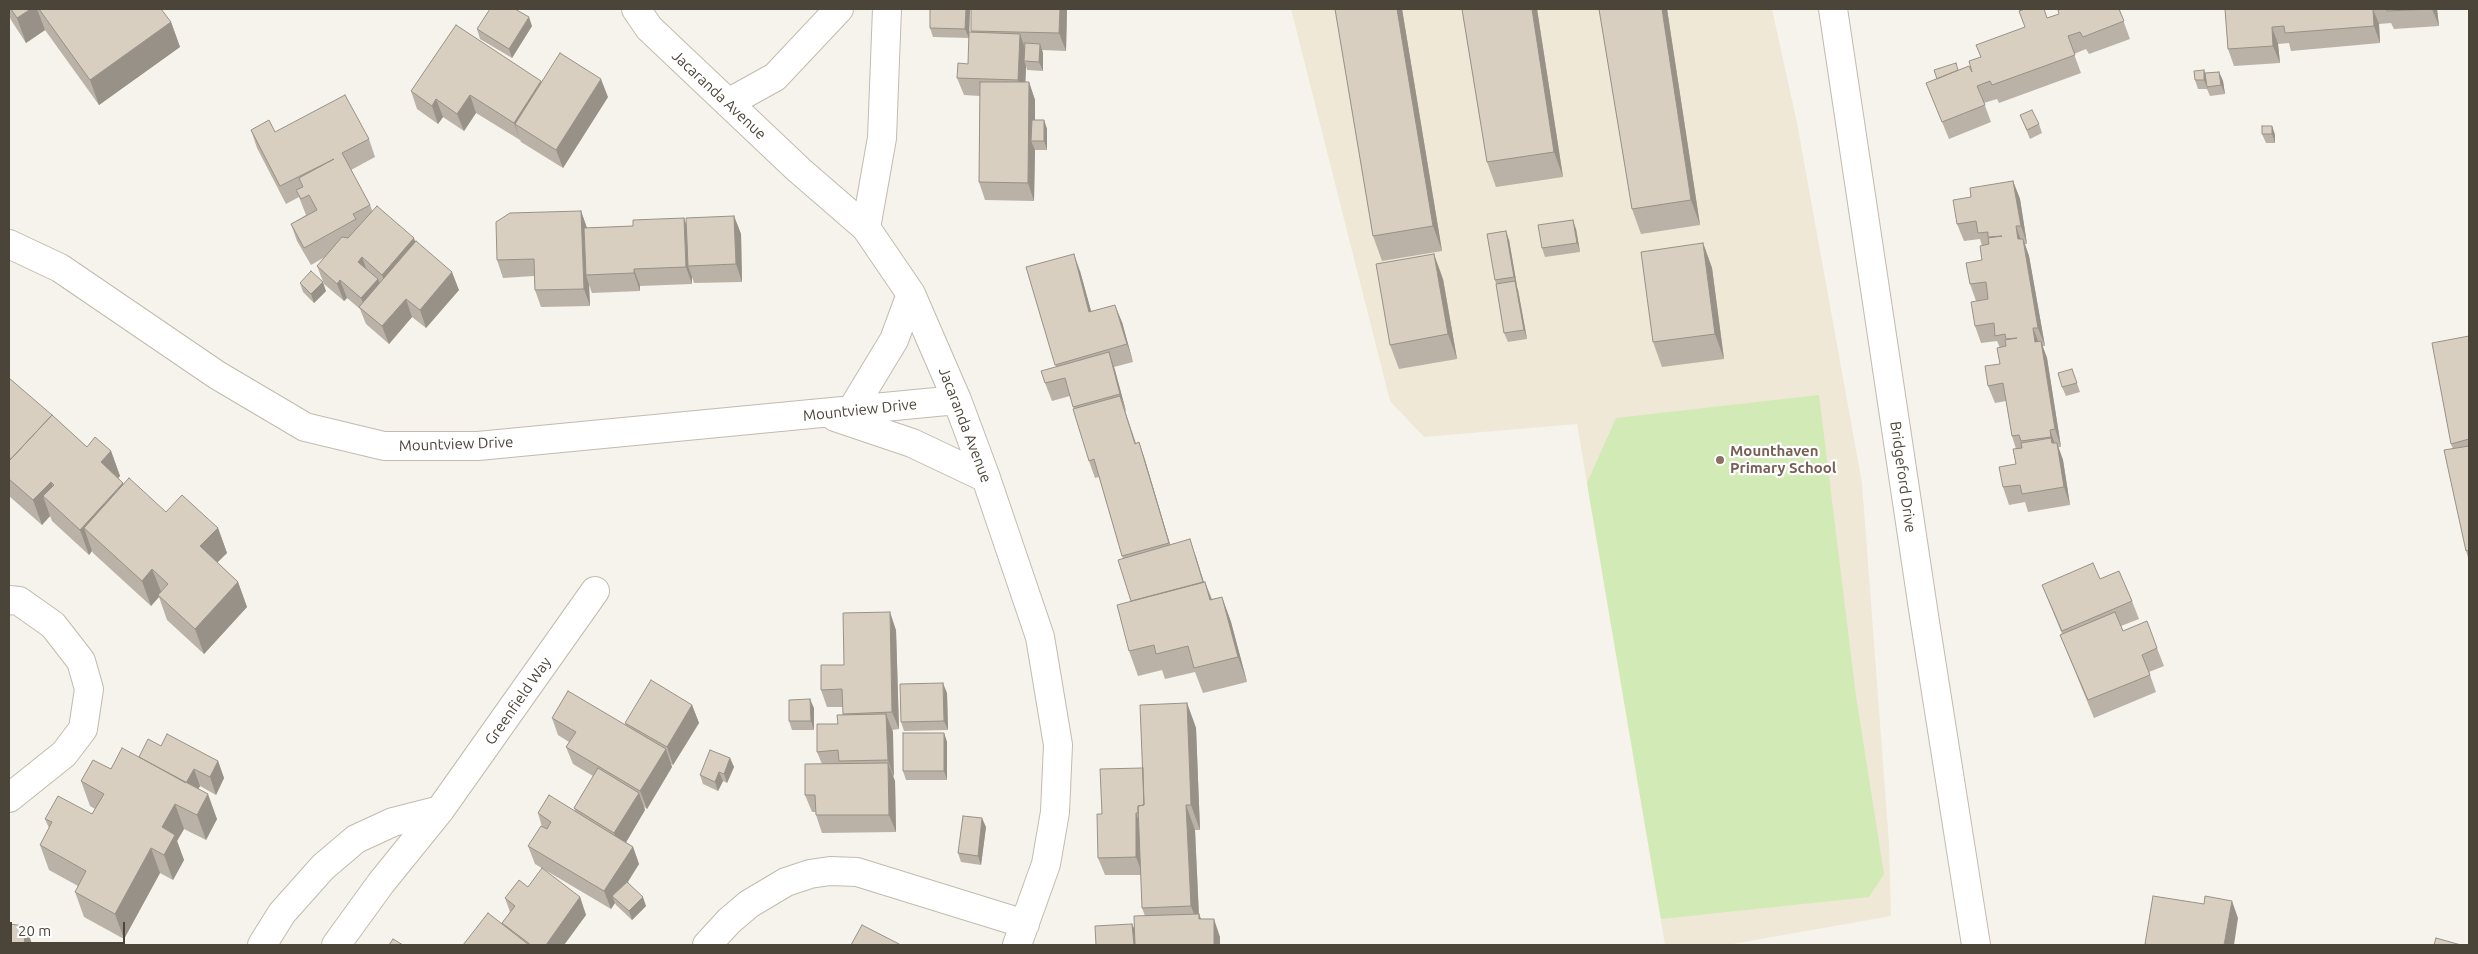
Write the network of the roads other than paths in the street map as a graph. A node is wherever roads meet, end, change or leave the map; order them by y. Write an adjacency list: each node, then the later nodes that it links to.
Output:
1 (636, 9): 5 (street, Jacaranda Avenue)
2 (839, 9): 5 (street)
3 (887, 9): 6 (street)
4 (1833, 9): 20 (street, Bridgeford Drive)
5 (728, 103): 6 (street, Jacaranda Avenue)
6 (866, 228): 8 (street, Jacaranda Avenue)
7 (9, 244): 10 (street, Mountview Drive)
8 (911, 294): 9 (street, Jacaranda Avenue); 10 (street)
9 (957, 400): 10 (street, Mountview Drive); 11 (street, Jacaranda Avenue)
10 (838, 412): 11 (street)
11 (986, 478): 16 (street, Jacaranda Avenue)
12 (595, 591): 15 (street, Greenfield Way)
13 (9, 600): 14 (street)
14 (9, 798)
15 (440, 810): 17 (street); 18 (street, Greenfield Way)
16 (1021, 934): 19 (street)
17 (262, 945)
18 (336, 945)
19 (707, 945)
20 (1976, 945)

